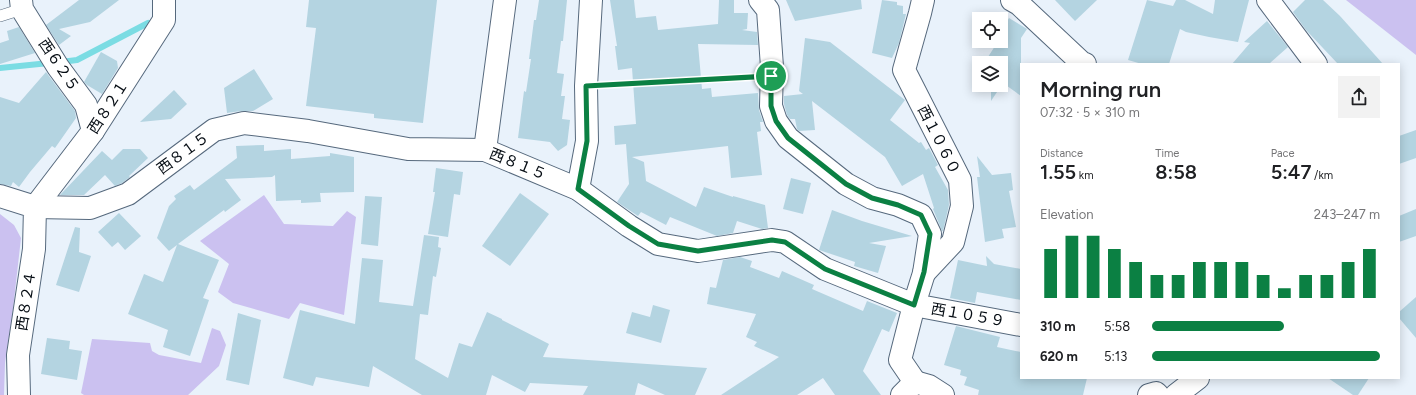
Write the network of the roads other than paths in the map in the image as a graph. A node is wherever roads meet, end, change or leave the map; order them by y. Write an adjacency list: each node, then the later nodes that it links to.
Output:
1 (164, 0): 12 (street, 西８２１)
2 (505, 0): 13 (street)
3 (591, 0): 14 (street)
4 (760, 0): 17 (street)
5 (923, 0): 17 (street, 西１０６０)
6 (1012, 0): 10 (street)
7 (1268, 0): 11 (street)
8 (21, 4): 9 (lane); 12 (street, 西６２５)
9 (0, 16)
10 (1082, 63)
11 (1315, 63)
12 (93, 131): 16 (street, 西８２１)
13 (485, 150): 14 (street, 西８１５); 16 (street, 西８１５)
14 (578, 189): 18 (street, 西８１５)
15 (0, 196): 16 (street, 西８１５)
16 (35, 207): 22 (street, 西８２４)
17 (924, 272): 18 (street)
18 (914, 305): 19 (street, 西１０５９); 21 (street)
19 (1020, 324)
20 (1197, 379): 26 (street)
21 (909, 389): 23 (street)
22 (19, 395)
23 (943, 395)
24 (1149, 395): 25 (street)
25 (1158, 395)
26 (1176, 395)

